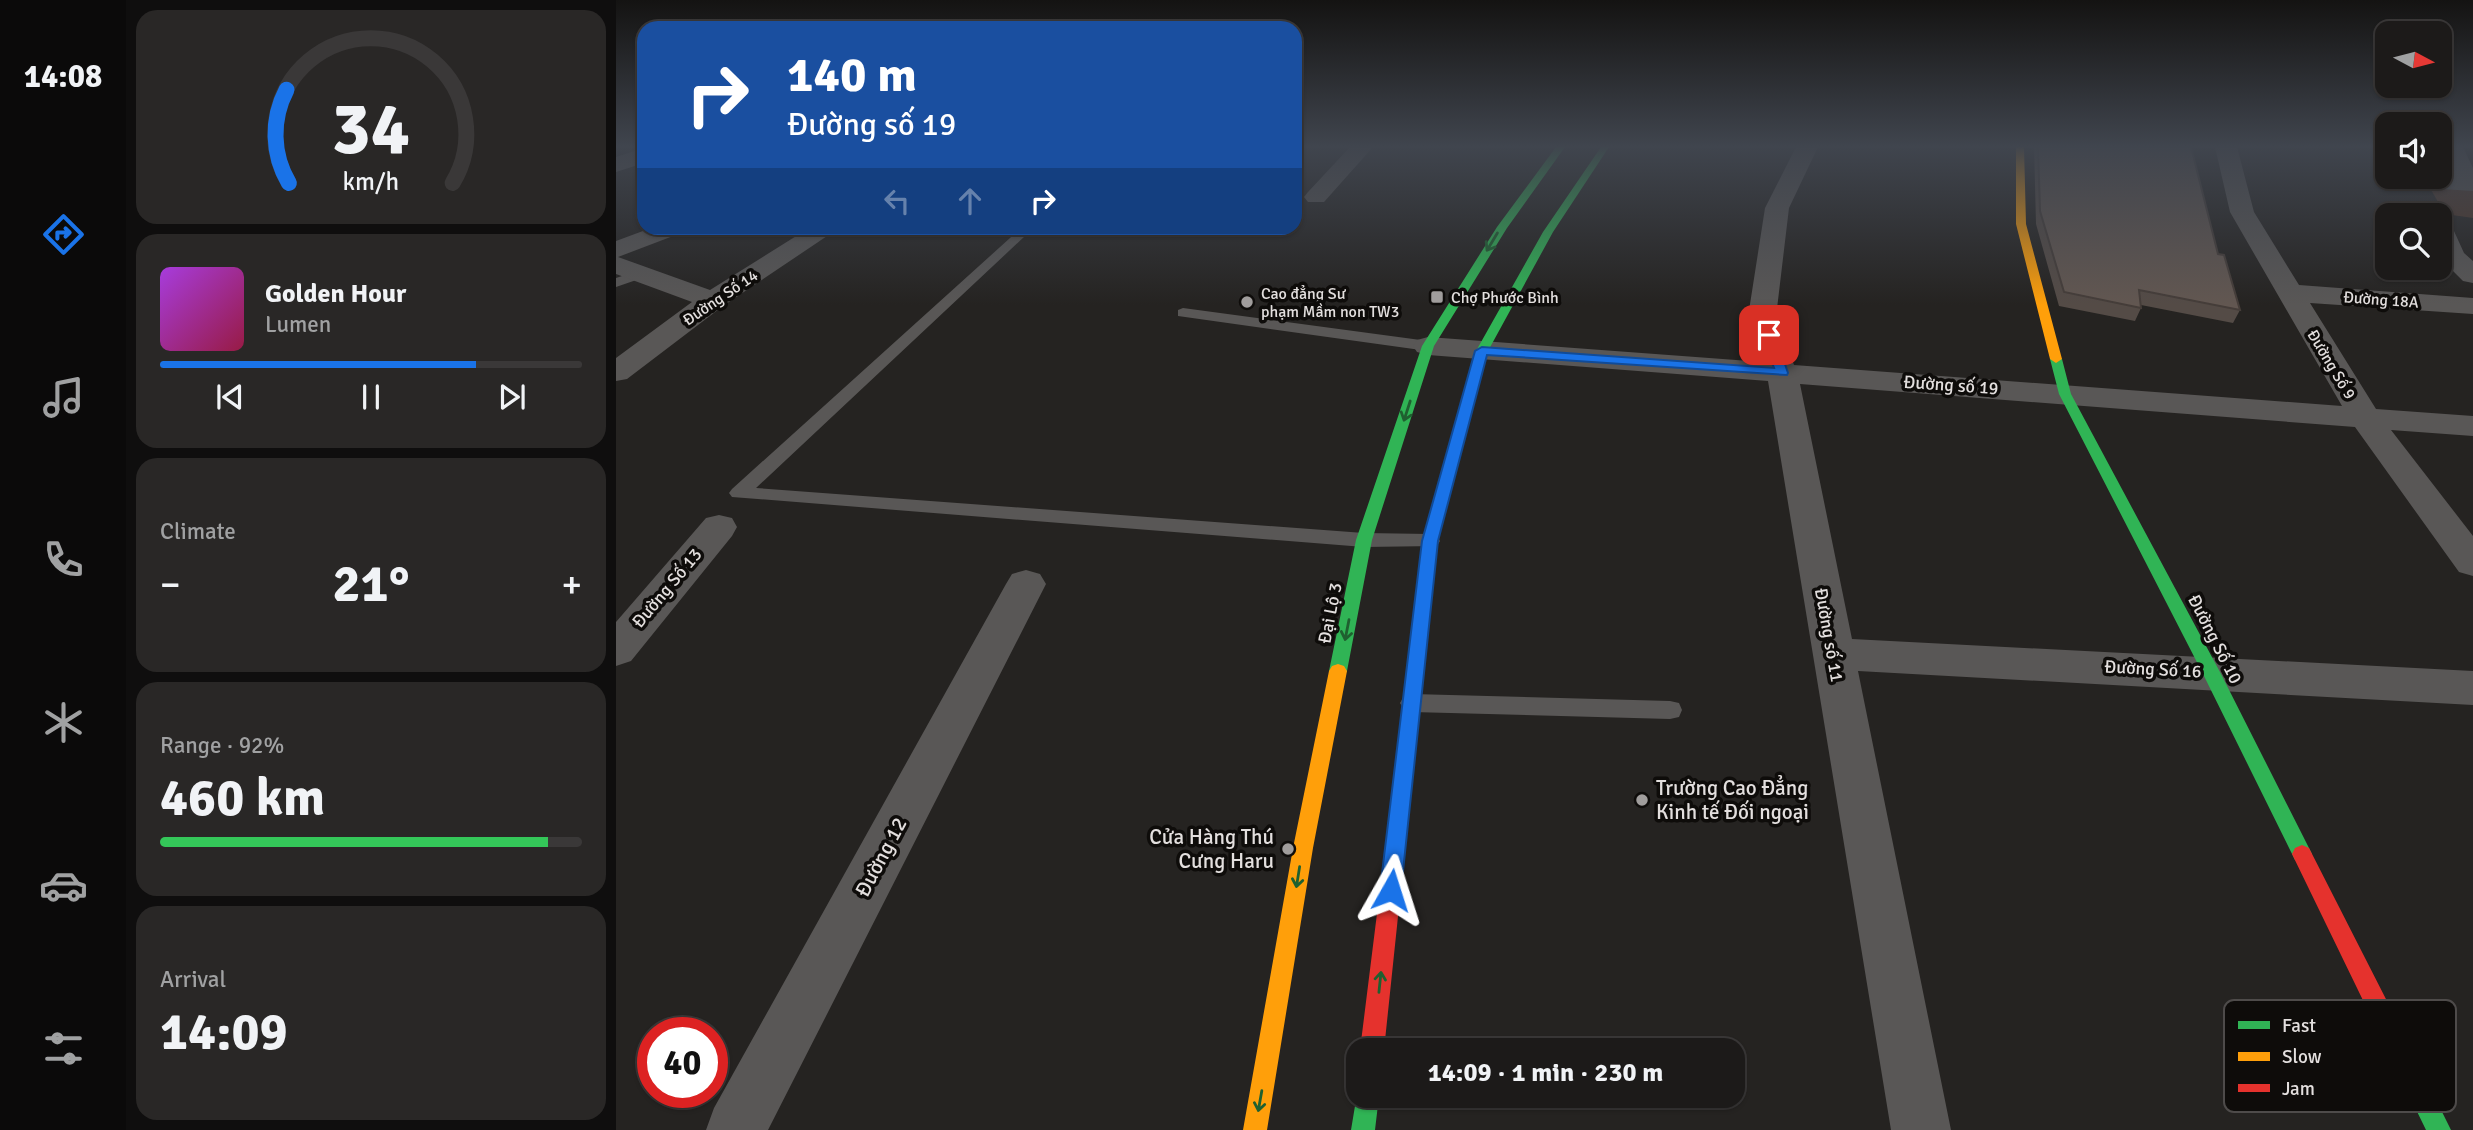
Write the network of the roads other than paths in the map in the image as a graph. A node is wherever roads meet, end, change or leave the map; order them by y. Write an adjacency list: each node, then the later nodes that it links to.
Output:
1 (1522, 200): 17 (street, Đại Lộ 3, one-way to 17)
2 (1570, 200): 18 (street)
3 (1781, 200): 20 (street, Đường số 11)
4 (2021, 200): 21 (street, Đường Số 10)
5 (2239, 200): 13 (street, Đường Số 9)
6 (654, 235): 9 (street)
7 (816, 235): 14 (street, Đường Số 14)
8 (1018, 235): 25 (lane)
9 (616, 250)
10 (2452, 257): 12 (street)
11 (624, 274): 14 (street)
12 (2473, 275)
13 (2290, 293): 15 (street, Đường 18A); 22 (street, Đường Số 9)
14 (713, 300): 19 (street, Đường Số 14)
15 (2473, 306)
16 (1183, 313): 17 (lane)
17 (1428, 346): 18 (street, Đường số 19); 25 (street, Đại Lộ 3, one-way to 25)
18 (1482, 351): 20 (street, Đường số 19); 26 (street)
19 (616, 372)
20 (1782, 373): 21 (street, Đường số 19); 30 (street, Đường số 11)
21 (2065, 394): 22 (street, Đường số 19); 31 (street, Đường Số 10)
22 (2365, 418): 23 (street, Đường số 19); 27 (street, Đường Số 9)
23 (2473, 426)
24 (719, 527): 29 (street, Đường Số 13)
25 (1364, 540): 26 (lane); 40 (street, Đại Lộ 3, one-way to 40)
26 (1430, 541): 33 (street)
27 (2473, 563)
28 (1026, 584): 39 (street, Đường 12)
29 (616, 650)
30 (1832, 654): 31 (street, Đường Số 16); 42 (street, Đường số 11)
31 (2211, 672): 32 (street, Đường Số 16); 35 (street, Đường Số 10)
32 (2473, 688)
33 (1412, 703): 34 (lane); 36 (street, one-way to 33)
34 (1670, 710)
35 (2374, 1000)
36 (1373, 1038)
37 (1366, 1108): 41 (street)
38 (2430, 1112): 43 (street, Đường Số 10)
39 (736, 1130)
40 (1255, 1130)
41 (1363, 1130)
42 (1921, 1130)
43 (2439, 1130)

